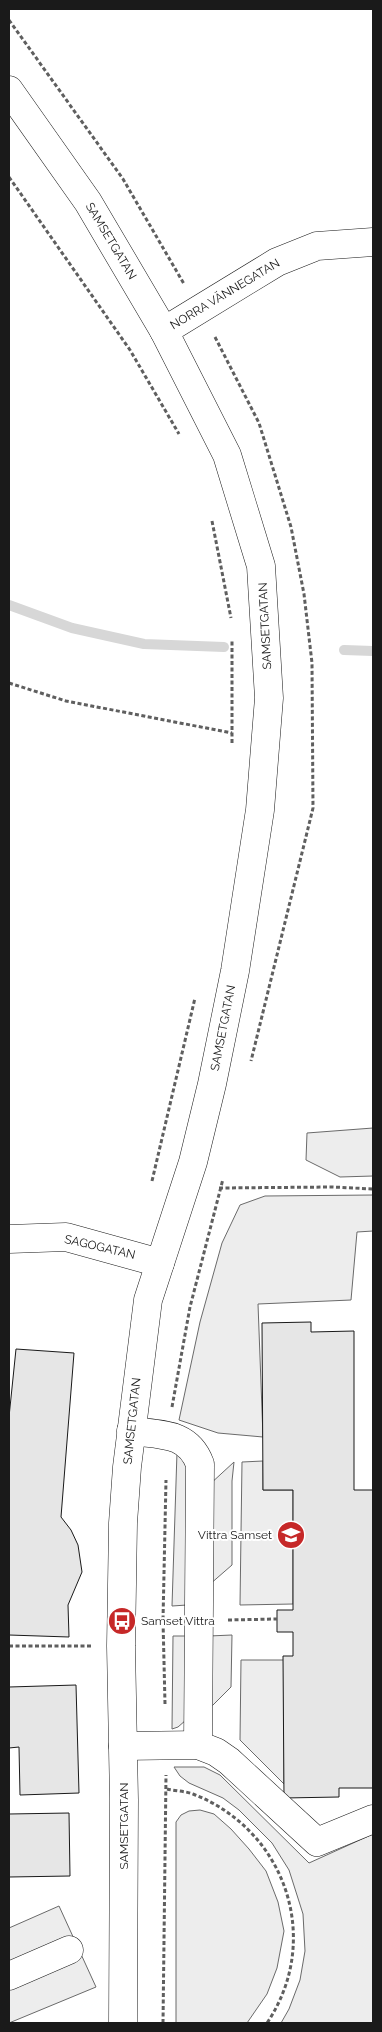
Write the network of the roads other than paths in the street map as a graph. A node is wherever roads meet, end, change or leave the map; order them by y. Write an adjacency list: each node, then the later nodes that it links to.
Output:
1 (9, 90): 3 (street, SAMSETGATAN)
2 (373, 242): 3 (street, NORRA VÄNNEGATAN)
3 (164, 331): 5 (street, SAMSETGATAN)
4 (9, 1239): 5 (street, SAGOGATAN)
5 (160, 1263): 6 (street, SAMSETGATAN)
6 (131, 1431): 7 (street, SAMSETGATAN); 8 (street)
7 (123, 1746): 8 (street); 12 (street, SAMSETGATAN)
8 (198, 1746): 9 (street)
9 (373, 1819)
10 (69, 1950): 11 (street)
11 (9, 1976)
12 (123, 2023)

